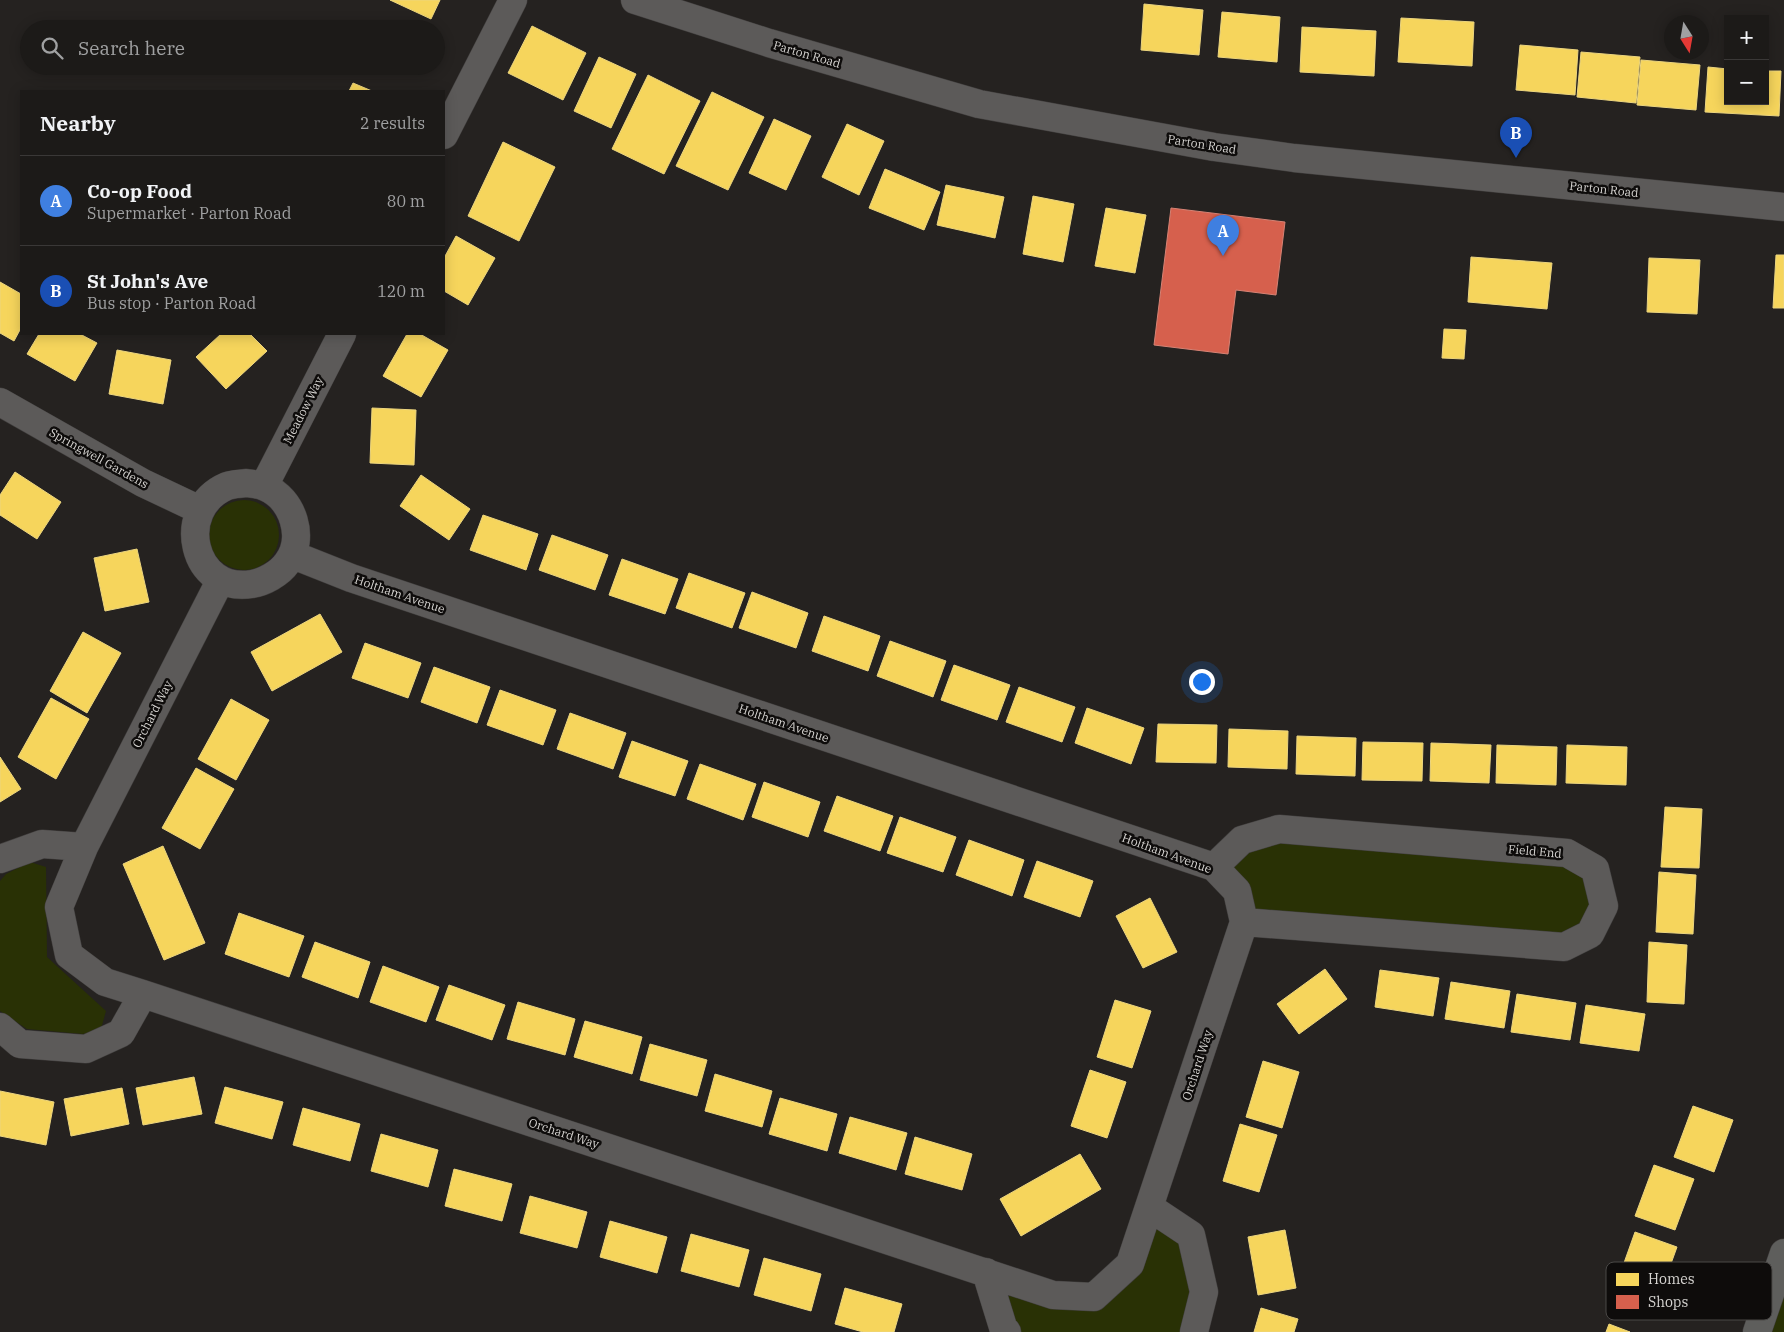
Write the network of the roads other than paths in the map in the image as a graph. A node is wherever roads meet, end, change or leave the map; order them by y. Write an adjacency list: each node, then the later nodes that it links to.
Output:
1 (513, 0): 3 (street)
2 (635, 0): 4 (street, Parton Road)
3 (445, 133)
4 (1784, 207)
5 (341, 335): 7 (street, Meadow Way)
6 (0, 402): 8 (street, Springwell Gardens)
7 (264, 486): 8 (street); 9 (street)
8 (200, 510): 10 (street)
9 (293, 555): 10 (street); 13 (street, Holtham Avenue)
10 (220, 581): 11 (street, Orchard Way)
11 (84, 848): 12 (street); 15 (street, Orchard Way)
12 (0, 859)
13 (1214, 867): 14 (street, Holtham Avenue); 14 (street, Field End)
14 (1244, 922): 17 (street, Orchard Way)
15 (142, 994): 16 (street); 19 (street, Orchard Way)
16 (0, 1027)
17 (1149, 1207): 19 (street, Orchard Way); 23 (street)
18 (1784, 1253): 20 (main road)
19 (986, 1272): 22 (street)
20 (1772, 1288)
21 (1761, 1320): 24 (main road)
22 (1007, 1332)
23 (1194, 1332)
24 (1757, 1332)

